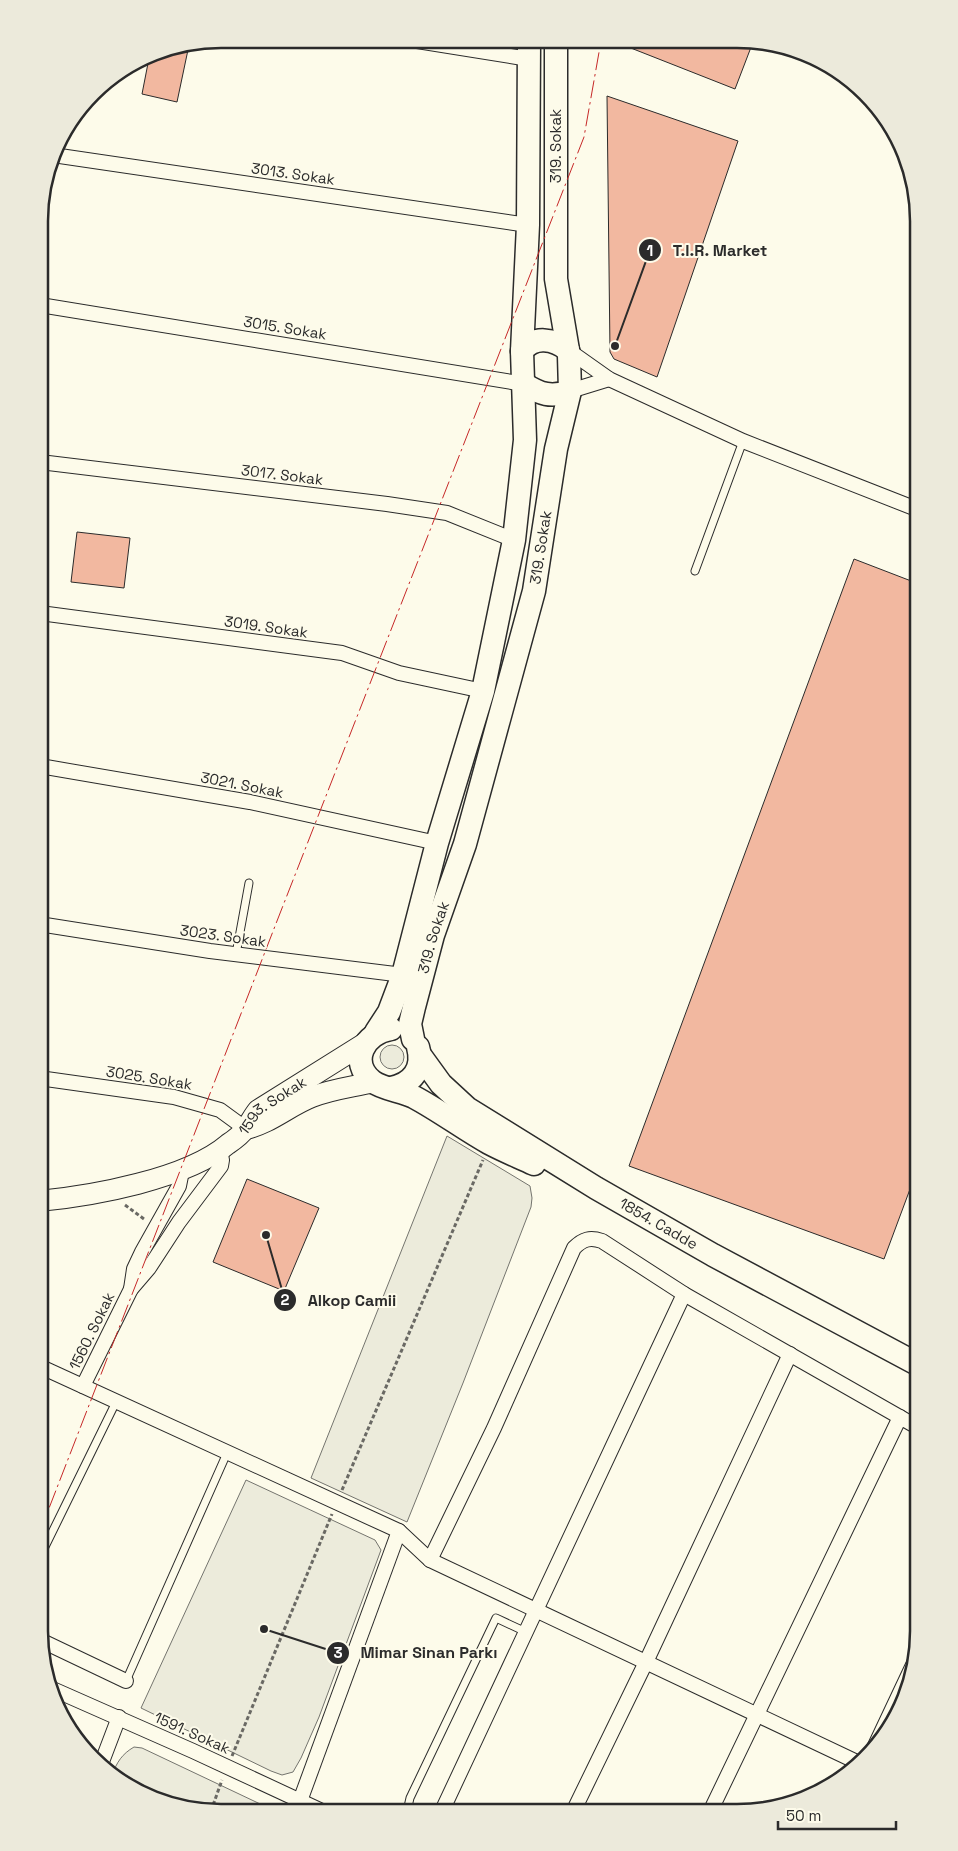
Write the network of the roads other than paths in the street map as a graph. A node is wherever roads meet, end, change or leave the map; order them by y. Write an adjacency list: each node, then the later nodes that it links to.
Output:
1 (506, 48): 3 (street)
2 (556, 48): 7 (main road, 319. Sokak)
3 (529, 50): 5 (main road, 319. Sokak)
4 (60, 156): 5 (street, 3013. Sokak)
5 (528, 225): 8 (main road, 319. Sokak)
6 (48, 306): 10 (street, 3015. Sokak)
7 (568, 350): 8 (main road); 9 (street); 11 (main road, 319. Sokak)
8 (522, 351): 10 (main road, 319. Sokak)
9 (609, 379): 11 (street); 12 (street)
10 (524, 384): 11 (main road); 15 (main road, 319. Sokak)
11 (570, 391): 26 (main road, 319. Sokak)
12 (743, 441): 14 (street); 16 (lane)
13 (48, 463): 15 (street, 3017. Sokak)
14 (910, 506)
15 (514, 540): 18 (main road, 319. Sokak)
16 (695, 571)
17 (48, 614): 18 (street, 3019. Sokak)
18 (483, 691): 20 (main road, 319. Sokak)
19 (48, 767): 20 (street, 3021. Sokak)
20 (437, 843): 24 (main road, 319. Sokak)
21 (249, 883): 23 (lane)
22 (48, 925): 23 (street, 3023. Sokak)
23 (236, 954): 24 (street, 3023. Sokak)
24 (403, 976): 25 (main road, 319. Sokak)
25 (371, 1038): 26 (main road); 28 (main road); 29 (main road, 1593. Sokak)
26 (416, 1047): 28 (main road); 32 (main road, 1854. Cadde)
27 (48, 1079): 29 (street, 3025. Sokak)
28 (382, 1085): 29 (main road, 1593. Sokak); 32 (main road)
29 (246, 1129): 30 (main road)
30 (220, 1150): 31 (main road); 35 (street)
31 (178, 1170): 33 (main road); 34 (street)
32 (596, 1188): 39 (main road, 1854. Cadde)
33 (48, 1200)
34 (157, 1220): 35 (street); 36 (street)
35 (179, 1222): 36 (street)
36 (131, 1290): 41 (street, 1560. Sokak)
37 (684, 1294): 38 (street); 48 (street); 49 (street)
38 (790, 1354): 43 (street); 52 (street)
39 (910, 1360)
40 (48, 1370): 41 (street)
41 (83, 1386): 42 (street)
42 (116, 1402): 45 (street); 47 (lane)
43 (900, 1417): 44 (street); 55 (street)
44 (910, 1423)
45 (227, 1452): 46 (street); 53 (lane)
46 (399, 1532): 48 (street); 59 (street)
47 (48, 1541)
48 (430, 1560): 49 (street)
49 (536, 1610): 50 (street); 52 (street)
50 (526, 1632): 61 (lane); 62 (street)
51 (49, 1644): 53 (street)
52 (646, 1662): 55 (street); 63 (street)
53 (126, 1681)
54 (59, 1692): 56 (street, 1591. Sokak)
55 (757, 1714): 58 (street); 64 (street)
56 (119, 1717): 57 (street); 59 (street, 1591. Sokak)
57 (103, 1758)
58 (852, 1760)
59 (300, 1801): 60 (street, 1591. Sokak)
60 (307, 1804)
61 (409, 1804)
62 (445, 1804)
63 (577, 1804)
64 (714, 1804)

